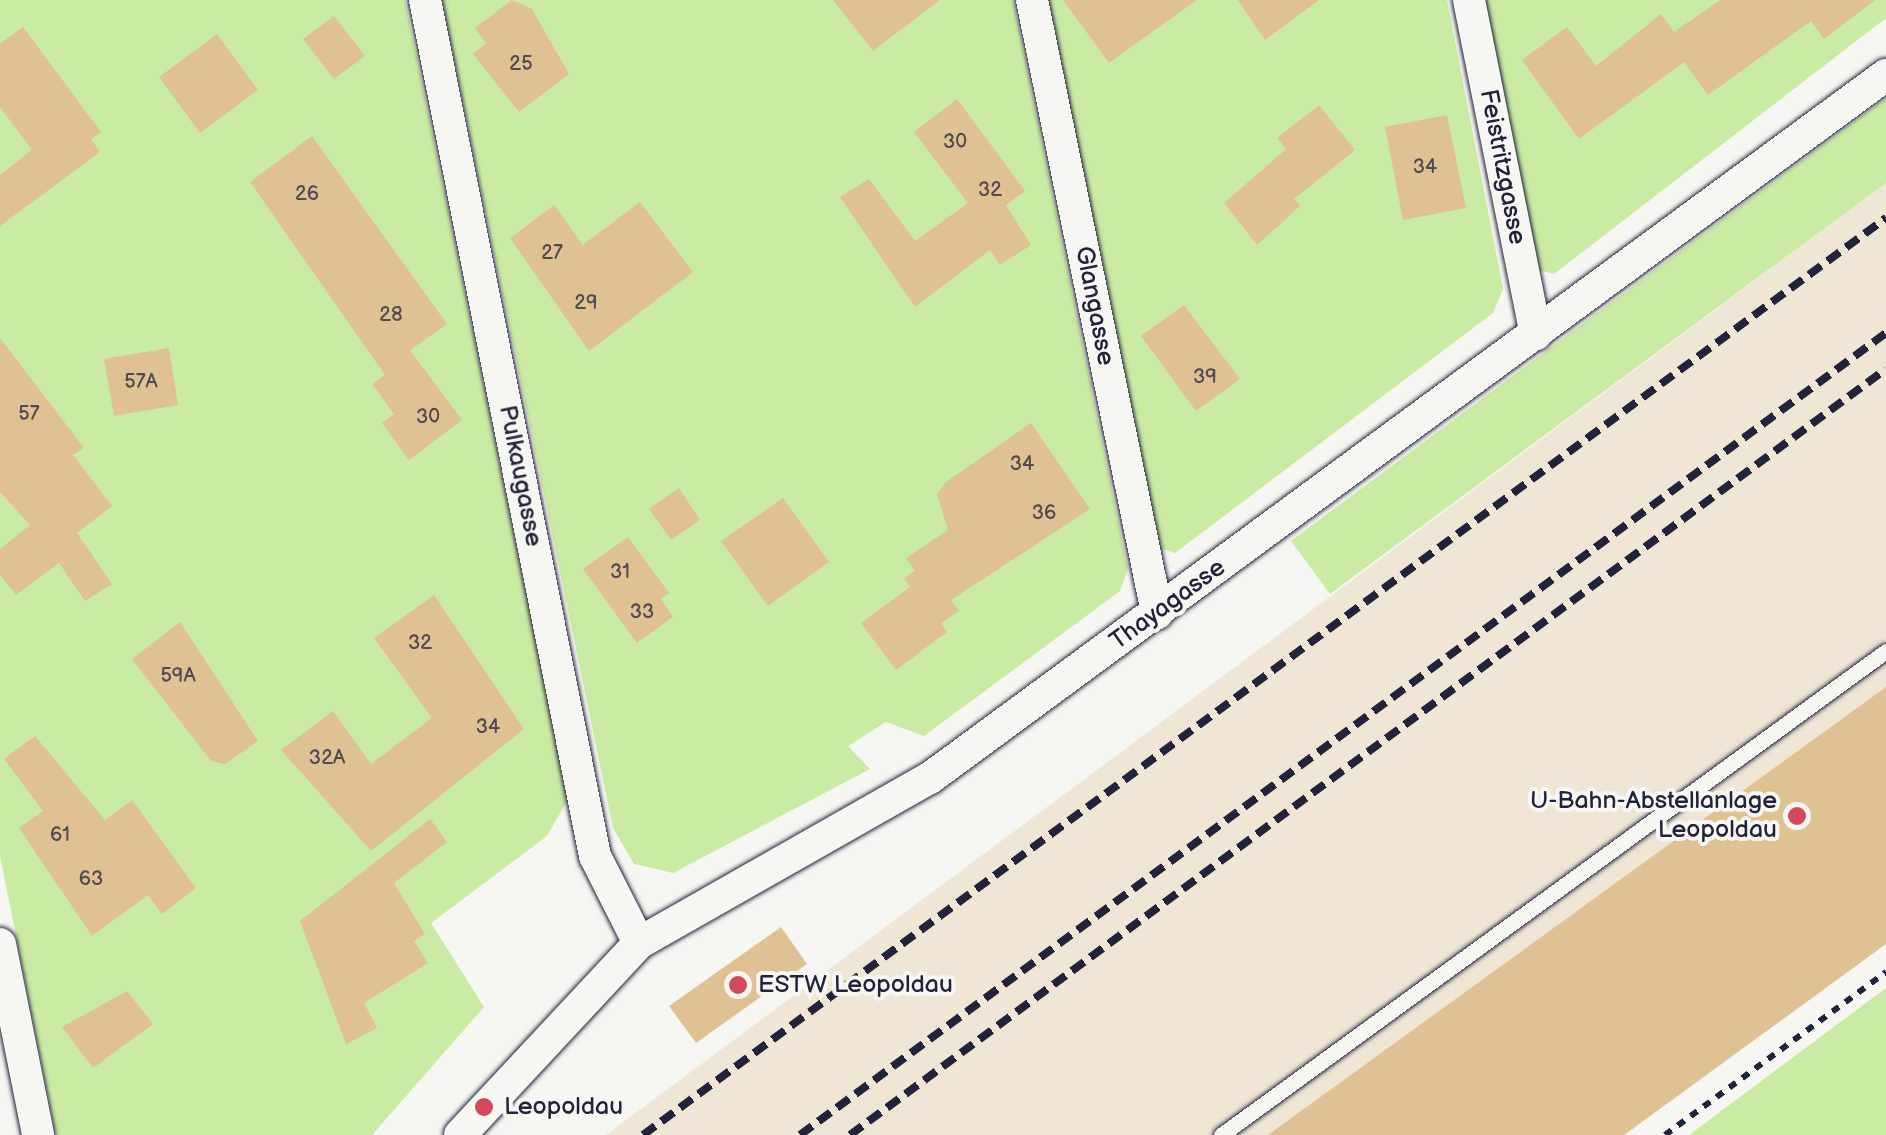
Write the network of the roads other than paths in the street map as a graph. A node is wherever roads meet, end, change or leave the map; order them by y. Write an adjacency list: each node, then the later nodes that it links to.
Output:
1 (426, 0): 8 (street, Pulkaugasse)
2 (1032, 0): 6 (street, Glangasse)
3 (1468, 0): 5 (street, Feistritzgasse)
4 (1886, 75): 5 (street, Thayagasse)
5 (1536, 334): 6 (street, Thayagasse)
6 (1157, 613): 8 (street, Thayagasse)
7 (1886, 652): 12 (lane)
8 (639, 943): 11 (street, Thayagasse)
9 (0, 944): 10 (street)
10 (38, 1135)
11 (460, 1135)
12 (1221, 1135)

